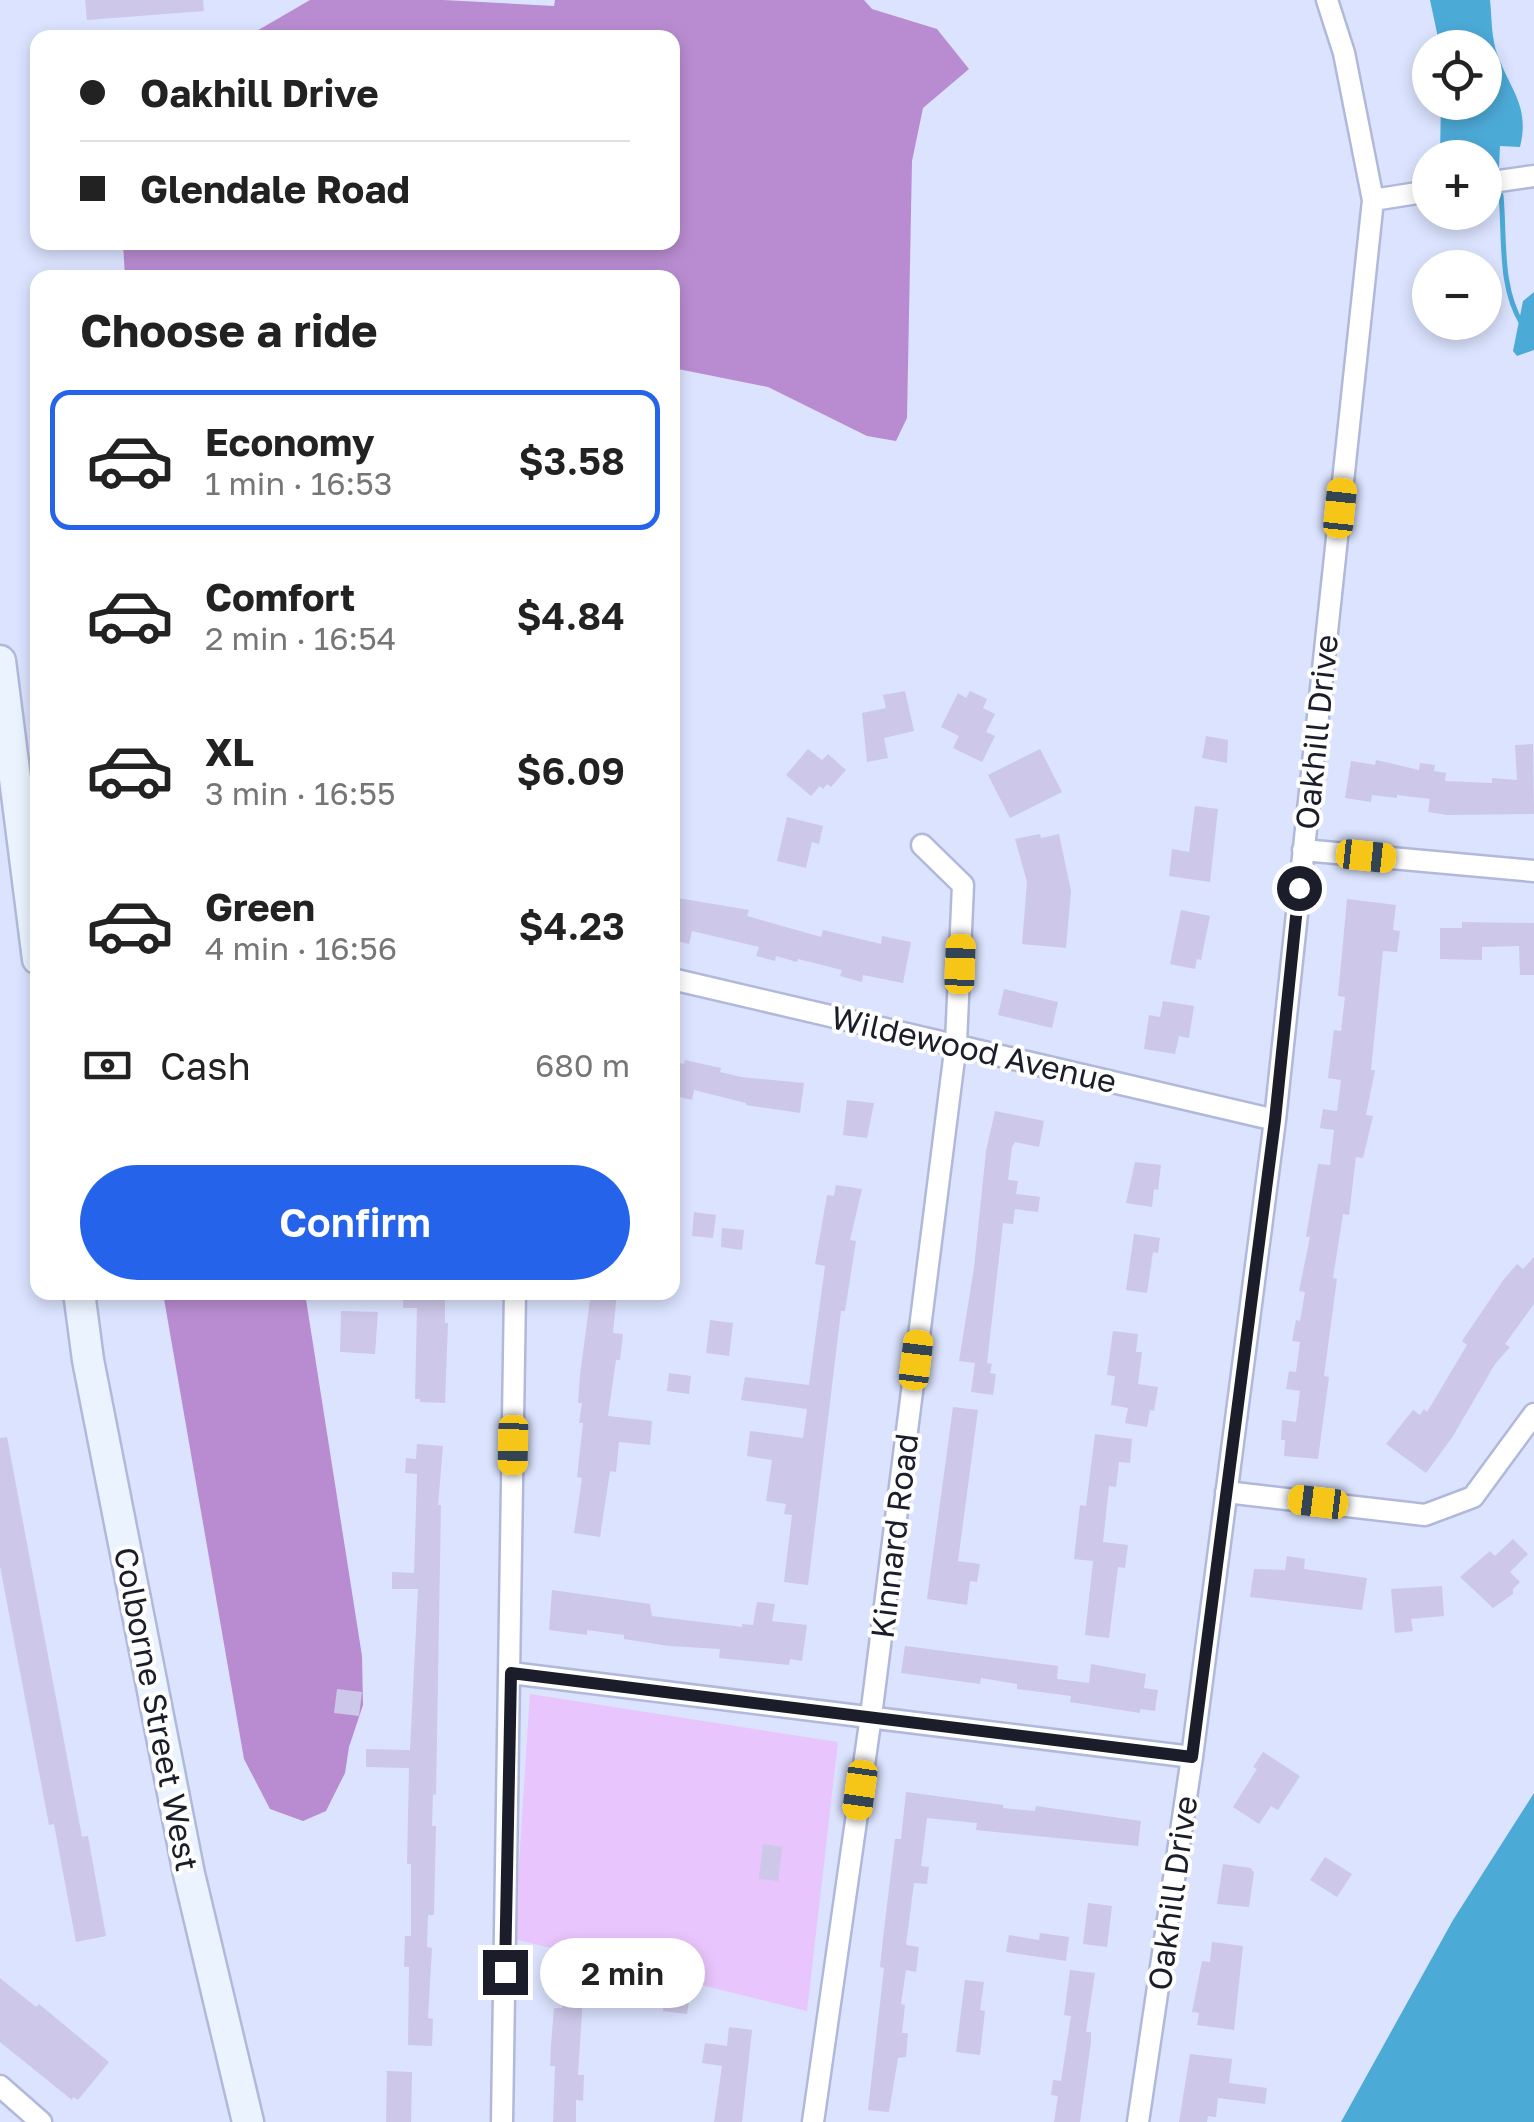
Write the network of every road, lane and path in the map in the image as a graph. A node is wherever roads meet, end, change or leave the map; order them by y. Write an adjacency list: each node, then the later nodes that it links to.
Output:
1 (1327, 0): 5 (street, Oakhill Drive)
2 (1534, 176): 3 (street)
3 (1502, 181)
4 (1412, 194): 5 (street)
5 (1373, 200): 8 (street, Oakhill Drive)
6 (0, 661): 10 (main road)
7 (922, 845): 12 (street, Kinnard Road)
8 (1303, 850): 9 (street); 13 (street, Oakhill Drive)
9 (1534, 871)
10 (30, 897)
11 (680, 981): 12 (street, Wildewood Avenue)
12 (956, 1043): 13 (street, Wildewood Avenue); 19 (street, Kinnard Road)
13 (1275, 1120): 17 (street, Oakhill Drive)
14 (81, 1300): 23 (main road, Colborne Street West)
15 (515, 1300): 18 (street)
16 (1534, 1414): 17 (street)
17 (1226, 1492): 20 (street, Oakhill Drive)
18 (511, 1673): 19 (street); 24 (street)
19 (871, 1716): 20 (street); 25 (street, Kinnard Road)
20 (1192, 1757): 26 (street, Oakhill Drive)
21 (0, 2086): 22 (street)
22 (41, 2122)
23 (248, 2122)
24 (502, 2122)
25 (813, 2122)
26 (1138, 2122)

